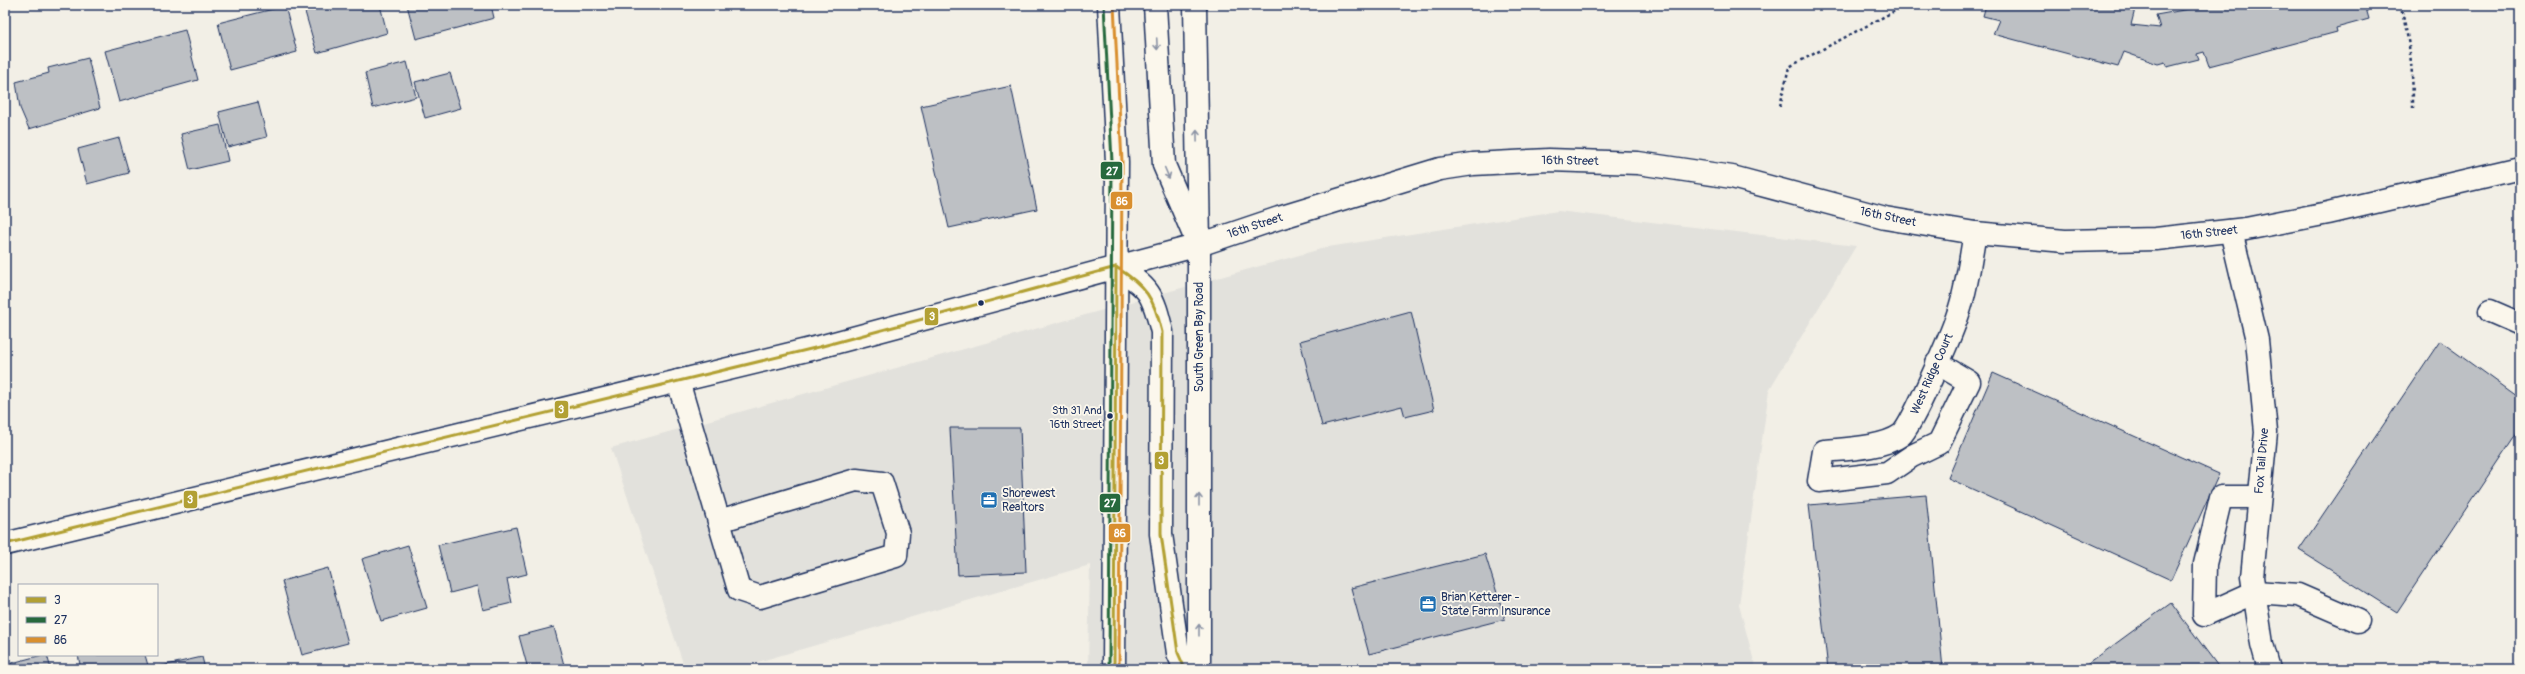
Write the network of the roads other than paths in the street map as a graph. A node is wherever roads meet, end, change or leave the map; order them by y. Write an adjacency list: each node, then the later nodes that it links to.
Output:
1 (1109, 5): 8 (street)
2 (1155, 5): 7 (street, one-way to 7)
3 (1195, 5): 7 (street, South Green Bay Road, one-way to 3)
4 (2520, 168): 5 (street, 16th Street)
5 (2231, 231): 6 (street, 16th Street); 13 (street, Fox Tail Drive)
6 (1975, 233): 7 (street, 16th Street); 11 (street, West Ridge Court)
7 (1199, 245): 8 (street, 16th Street); 20 (street, South Green Bay Road, one-way to 7)
8 (1116, 267): 12 (street, 16th Street); 18 (street); 19 (street)
9 (2490, 311): 10 (street)
10 (2520, 324)
11 (1937, 363): 11 (street, West Ridge Court)
12 (678, 381): 14 (street); 15 (street, 16th Street)
13 (2259, 497): 16 (street, Fox Tail Drive); 16 (street)
14 (719, 521): 14 (street)
15 (5, 544)
16 (2255, 592): 17 (street); 21 (street, Fox Tail Drive)
17 (2358, 621)
18 (1114, 669)
19 (1185, 669)
20 (1199, 669)
21 (2269, 669)

